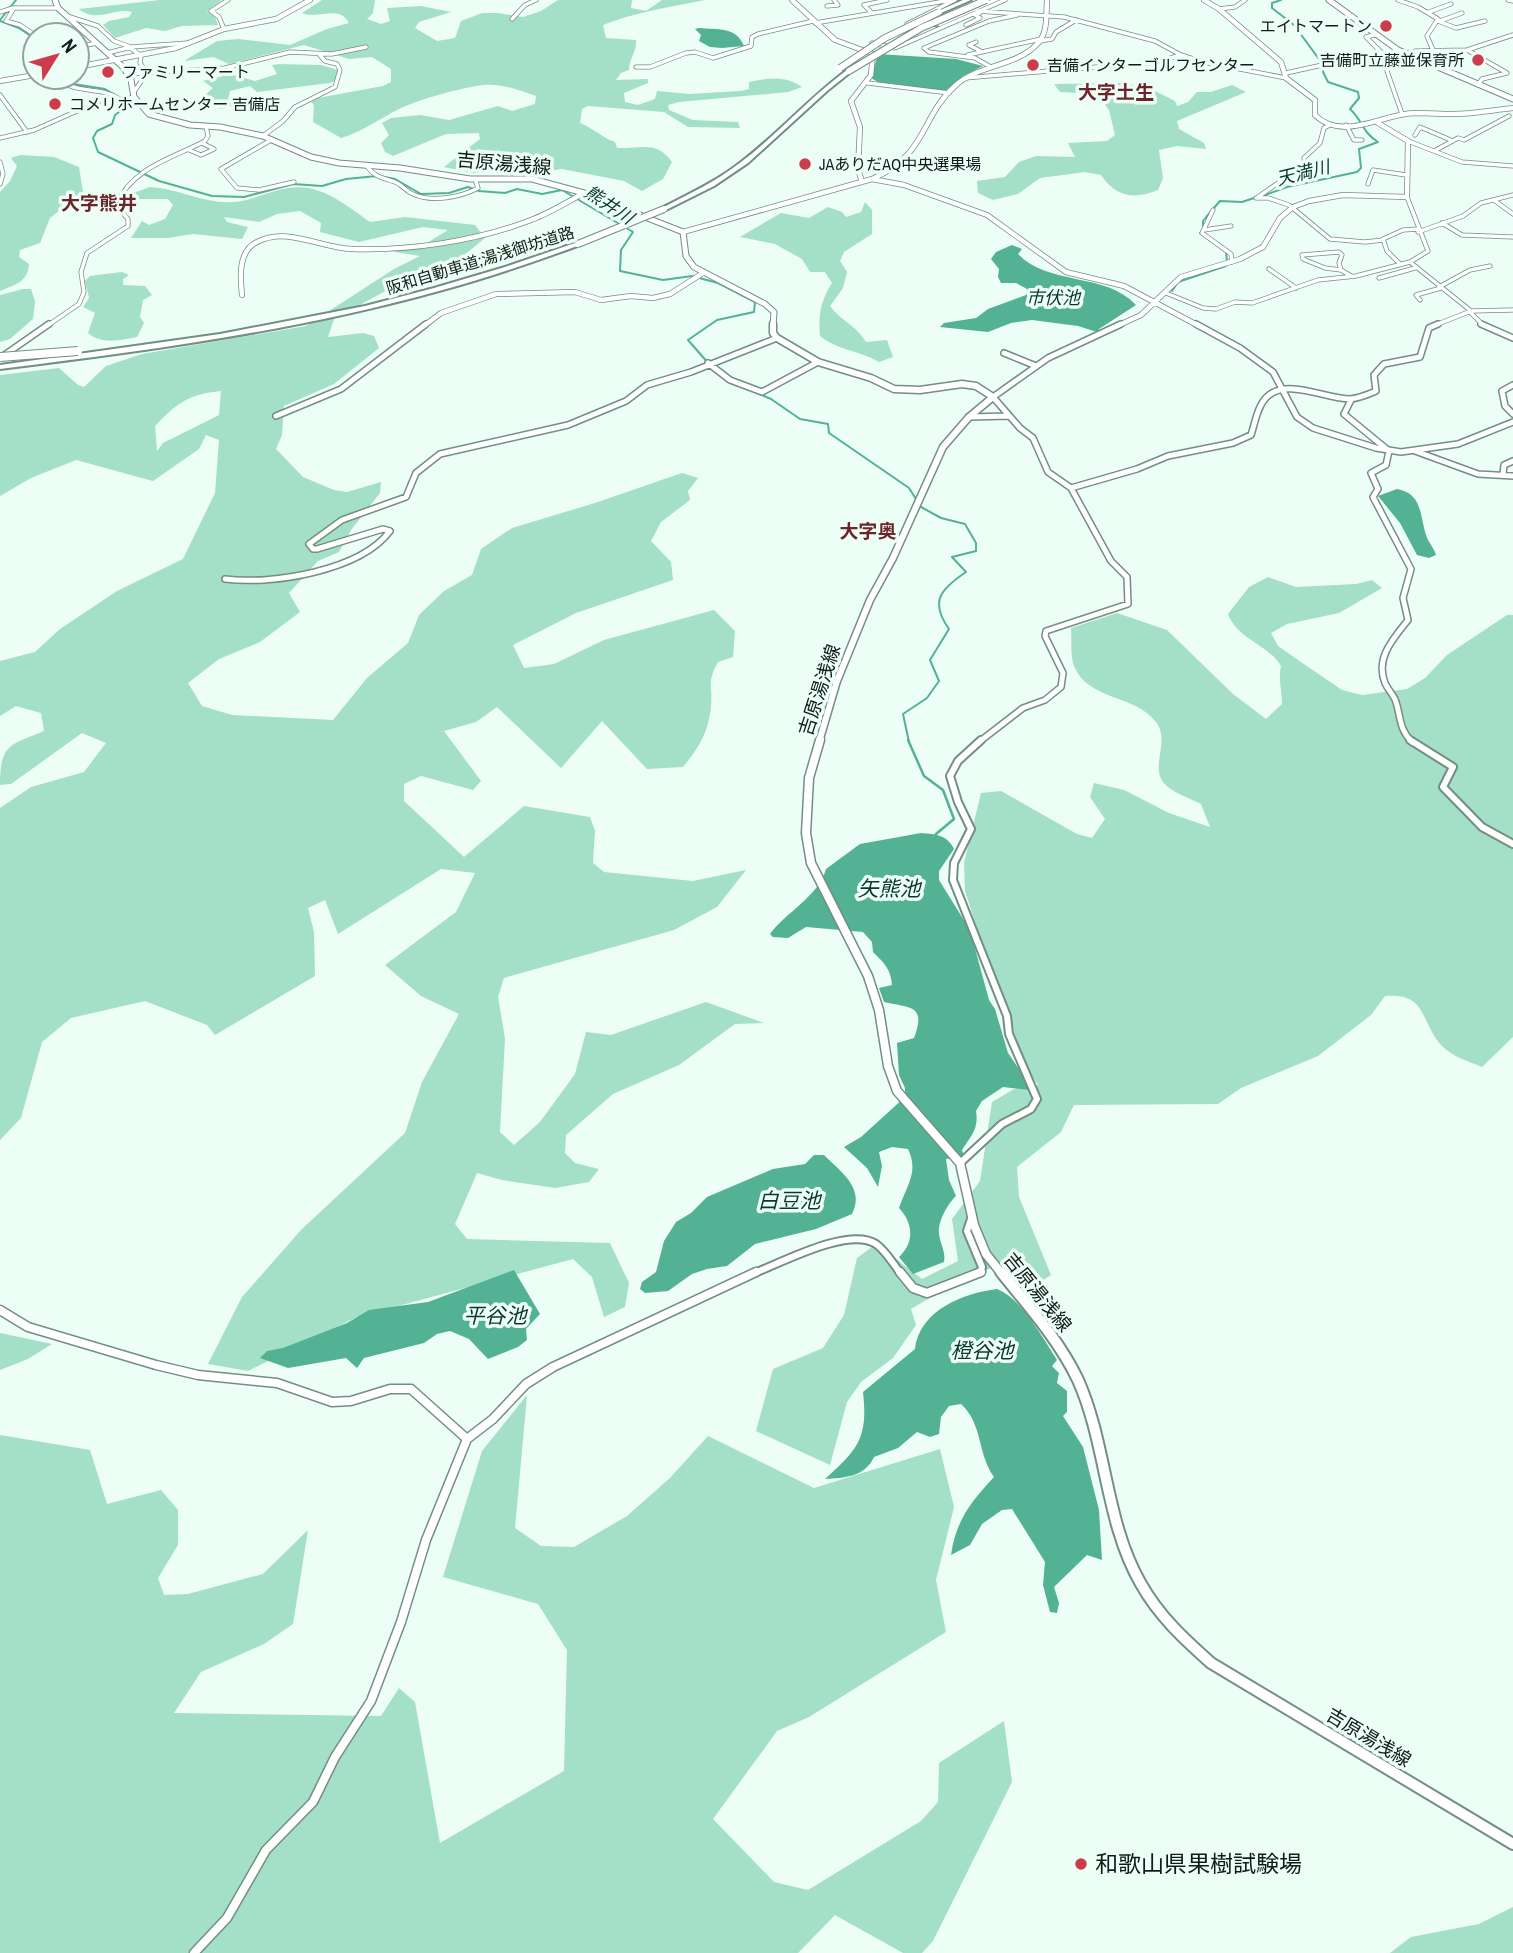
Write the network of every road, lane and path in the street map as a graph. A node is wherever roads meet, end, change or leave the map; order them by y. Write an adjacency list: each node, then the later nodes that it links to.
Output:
1 (55, 0): 21 (main road)
2 (228, 0): 40 (street)
3 (310, 0): 40 (street)
4 (536, 0): 33 (street)
5 (792, 0): 37 (street)
6 (834, 0): 24 (street)
7 (884, 0): 28 (street)
8 (952, 0): 28 (street); 47 (street)
9 (968, 0): 66 (highway, bridge)
10 (976, 0): 66 (highway, 阪和自動車道;湯浅御坊道路, bridge)
11 (986, 0): 66 (highway, 阪和自動車道;湯浅御坊道路, bridge)
12 (996, 0): 66 (highway, bridge)
13 (1005, 0): 23 (street)
14 (1047, 0): 31 (street)
15 (1204, 0): 22 (street)
16 (1245, 0): 22 (street)
17 (1329, 0): 41 (main road)
18 (1398, 0): 27 (street)
19 (1451, 4): 27 (street)
20 (14, 8): 21 (street); 25 (street); 39 (street)
21 (58, 8): 32 (main road)
22 (1219, 9): 69 (street)
23 (977, 10): 26 (street); 47 (street)
24 (832, 11)
25 (0, 12)
26 (984, 12): 30 (street); 38 (street)
27 (1429, 12): 35 (street)
28 (872, 13): 37 (street)
29 (1462, 13): 35 (street)
30 (1017, 15): 31 (street); 60 (street)
31 (1045, 15): 34 (street); 43 (street)
32 (67, 16): 45 (main road); 49 (street)
33 (512, 19)
34 (1076, 20): 43 (street); 58 (street)
35 (1438, 21): 36 (street); 52 (street)
36 (1485, 21)
37 (814, 22): 51 (street); 65 (street)
38 (966, 25)
39 (21, 26)
40 (224, 29): 46 (street)
41 (1374, 35): 57 (main road); 61 (street)
42 (1513, 35): 53 (street)
43 (1041, 40): 54 (street); 64 (street)
44 (976, 42): 54 (street)
45 (97, 43): 48 (street); 55 (main road)
46 (189, 43): 49 (street); 59 (street)
47 (872, 43): 51 (street)
48 (91, 44)
49 (131, 47): 55 (street); 59 (street)
50 (366, 47): 56 (street)
51 (862, 48): 73 (street)
52 (1433, 50): 53 (street); 57 (street)
53 (1467, 50): 74 (street)
54 (982, 52): 60 (street)
55 (107, 53): 62 (main road)
56 (317, 53): 67 (street); 90 (street)
57 (1405, 54): 61 (street); 74 (main road)
58 (1181, 55): 69 (street); 71 (street)
59 (141, 56): 62 (street); 67 (street)
60 (965, 56): 64 (street)
61 (1386, 57): 69 (street); 82 (street)
62 (117, 61): 63 (street); 68 (main road)
63 (91, 65)
64 (989, 66): 71 (street)
65 (636, 67)
66 (846, 70): 114 (highway, 阪和自動車道;湯浅御坊道路); 114 (highway, 阪和自動車道;湯浅御坊道路)
67 (147, 71): 68 (street); 78 (street)
68 (129, 74): 78 (main road)
69 (1286, 75): 85 (street)
70 (21, 77): 72 (street)
71 (965, 78): 76 (street)
72 (0, 81)
73 (868, 83): 76 (street); 106 (street)
74 (1478, 85): 79 (main road)
75 (91, 90): 80 (street)
76 (949, 93): 104 (street)
77 (0, 95): 88 (street)
78 (134, 95): 80 (street); 87 (main road, 吉原湯浅線)
79 (1513, 99)
80 (122, 100): 88 (street)
81 (1513, 108): 82 (street)
82 (1402, 114): 84 (street)
83 (1509, 116): 95 (street)
84 (1378, 123): 86 (street); 94 (street)
85 (1330, 125): 86 (street); 113 (street)
86 (1346, 125): 93 (street)
87 (205, 126): 90 (main road, 吉原湯浅線); 96 (street)
88 (27, 132): 91 (street)
89 (1415, 135): 95 (street)
90 (263, 136): 92 (main road, 吉原湯浅線)
91 (0, 138)
92 (271, 139): 100 (main road, 吉原湯浅線); 105 (street)
93 (1362, 140)
94 (1408, 141): 98 (street); 102 (street)
95 (1453, 141): 98 (street)
96 (202, 143): 97 (street); 97 (street)
97 (188, 150): 146 (street)
98 (1436, 150): 101 (street)
99 (0, 162): 107 (street)
100 (367, 166): 103 (main road, 吉原湯浅線); 103 (street)
101 (1513, 166)
102 (1406, 175): 108 (street); 111 (street)
103 (475, 179): 109 (main road, 吉原湯浅線)
104 (872, 180): 106 (street); 139 (street)
105 (294, 182)
106 (862, 182): 121 (street)
107 (0, 184)
108 (1368, 184)
109 (584, 193): 121 (main road, 吉原湯浅線); 137 (street)
110 (1513, 195): 112 (street)
111 (1406, 197): 113 (street); 120 (street)
112 (1494, 200): 116 (street); 117 (street)
113 (1293, 207): 123 (street); 124 (street)
114 (661, 208): 144 (highway, 阪和自動車道;湯浅御坊道路, bridge)
115 (1213, 210): 119 (street)
116 (1513, 214)
117 (1442, 223): 120 (street); 122 (street)
118 (1231, 226): 119 (street)
119 (1203, 230): 124 (street)
120 (1418, 231): 123 (street); 125 (street)
121 (683, 232): 131 (main road)
122 (1513, 237)
123 (1383, 240): 126 (street)
124 (1232, 261): 136 (street)
125 (1410, 262): 126 (street); 128 (street)
126 (1400, 264): 132 (street)
127 (1490, 266): 134 (street)
128 (1415, 268): 133 (street); 134 (street)
129 (1269, 270): 135 (street)
130 (1341, 270): 130 (street); 132 (street)
131 (703, 273): 142 (main road); 156 (street)
132 (1352, 277): 135 (street)
133 (1379, 278)
134 (1440, 287): 138 (street); 141 (street)
135 (1296, 288): 136 (street)
136 (1167, 293): 139 (street)
137 (242, 295)
138 (1420, 300)
139 (1155, 303): 149 (street); 152 (street)
140 (1513, 310): 141 (street)
141 (1470, 311): 143 (street); 154 (street)
142 (777, 338): 147 (main road); 148 (street)
143 (1513, 338)
144 (115, 349): 146 (highway, 阪和自動車道;湯浅御坊道路, bridge); 150 (highway)
145 (1004, 353): 149 (street)
146 (0, 358)
147 (818, 362): 148 (street); 153 (main road)
148 (708, 363): 166 (street)
149 (1036, 366): 153 (street)
150 (0, 369)
151 (1513, 385): 155 (street)
152 (1286, 391): 154 (street); 160 (street); 165 (street)
153 (993, 397): 157 (street); 158 (main road, 吉原湯浅線)
154 (1351, 400): 160 (street)
155 (1513, 414)
156 (276, 415)
157 (1009, 416): 158 (street); 165 (street)
158 (969, 417): 168 (main road, 吉原湯浅線)
159 (1513, 422): 161 (street)
160 (1389, 451): 161 (street); 167 (street)
161 (1415, 451): 163 (street)
162 (1513, 461): 163 (street)
163 (1503, 474): 164 (street)
164 (1513, 475)
165 (1071, 488): 168 (street)
166 (225, 579)
167 (1513, 844)
168 (959, 1161): 169 (main road, 吉原湯浅線)
169 (972, 1216): 171 (street); 172 (main road, 吉原湯浅線)
170 (0, 1310): 171 (street)
171 (467, 1439): 173 (street)
172 (1513, 1844)
173 (194, 1953)

